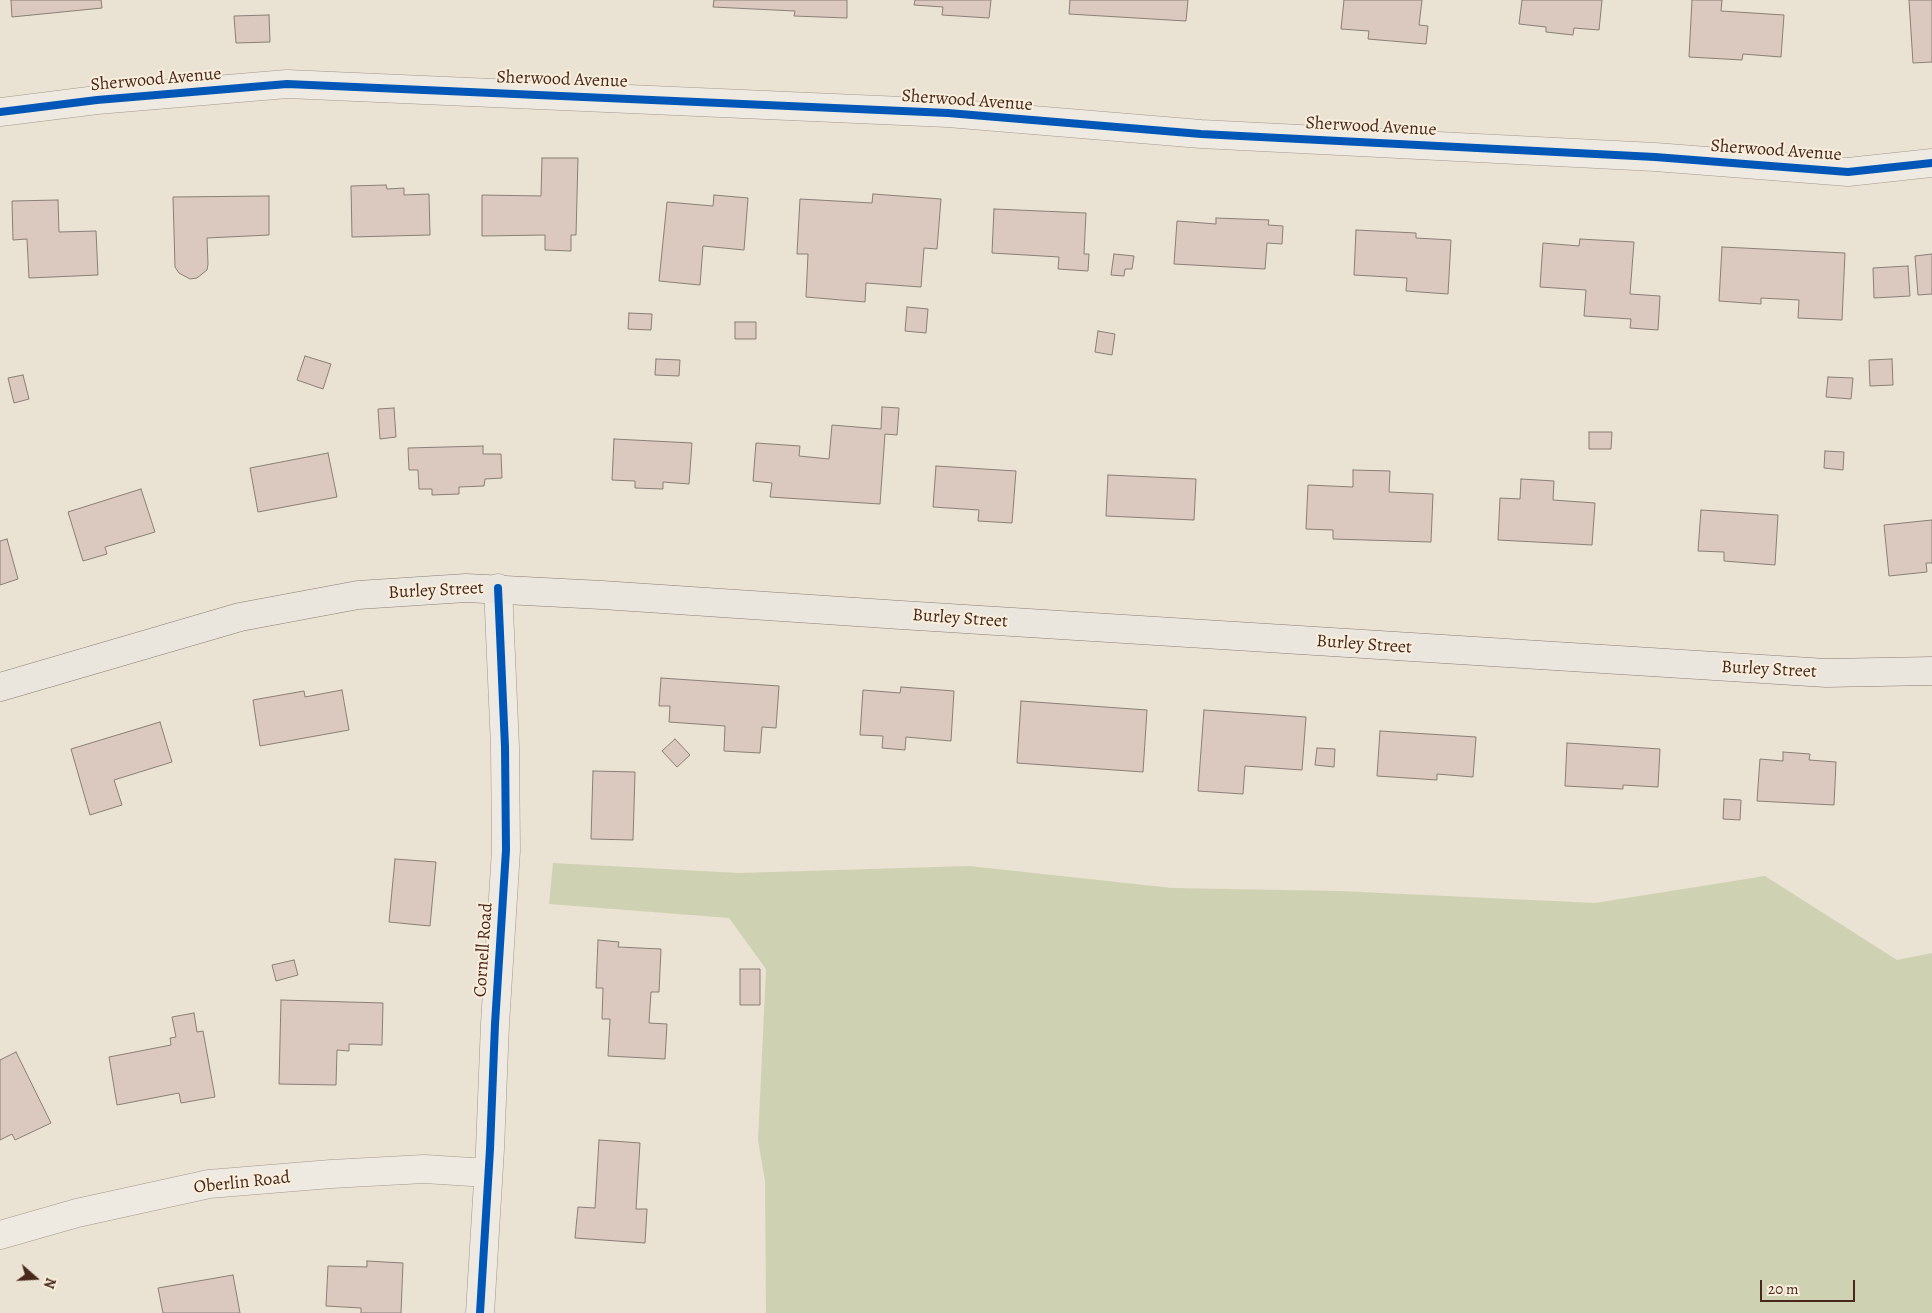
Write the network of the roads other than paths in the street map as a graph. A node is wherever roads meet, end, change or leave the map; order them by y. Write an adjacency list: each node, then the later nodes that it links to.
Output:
1 (0, 112): 2 (street, Sherwood Avenue)
2 (1932, 163)
3 (498, 588): 4 (main road, Burley Street); 5 (main road, Burley Street); 6 (street, Cornell Road)
4 (1932, 671)
5 (0, 687)
6 (488, 1173): 7 (street, Oberlin Road); 8 (street, Cornell Road)
7 (0, 1235)
8 (480, 1313)

